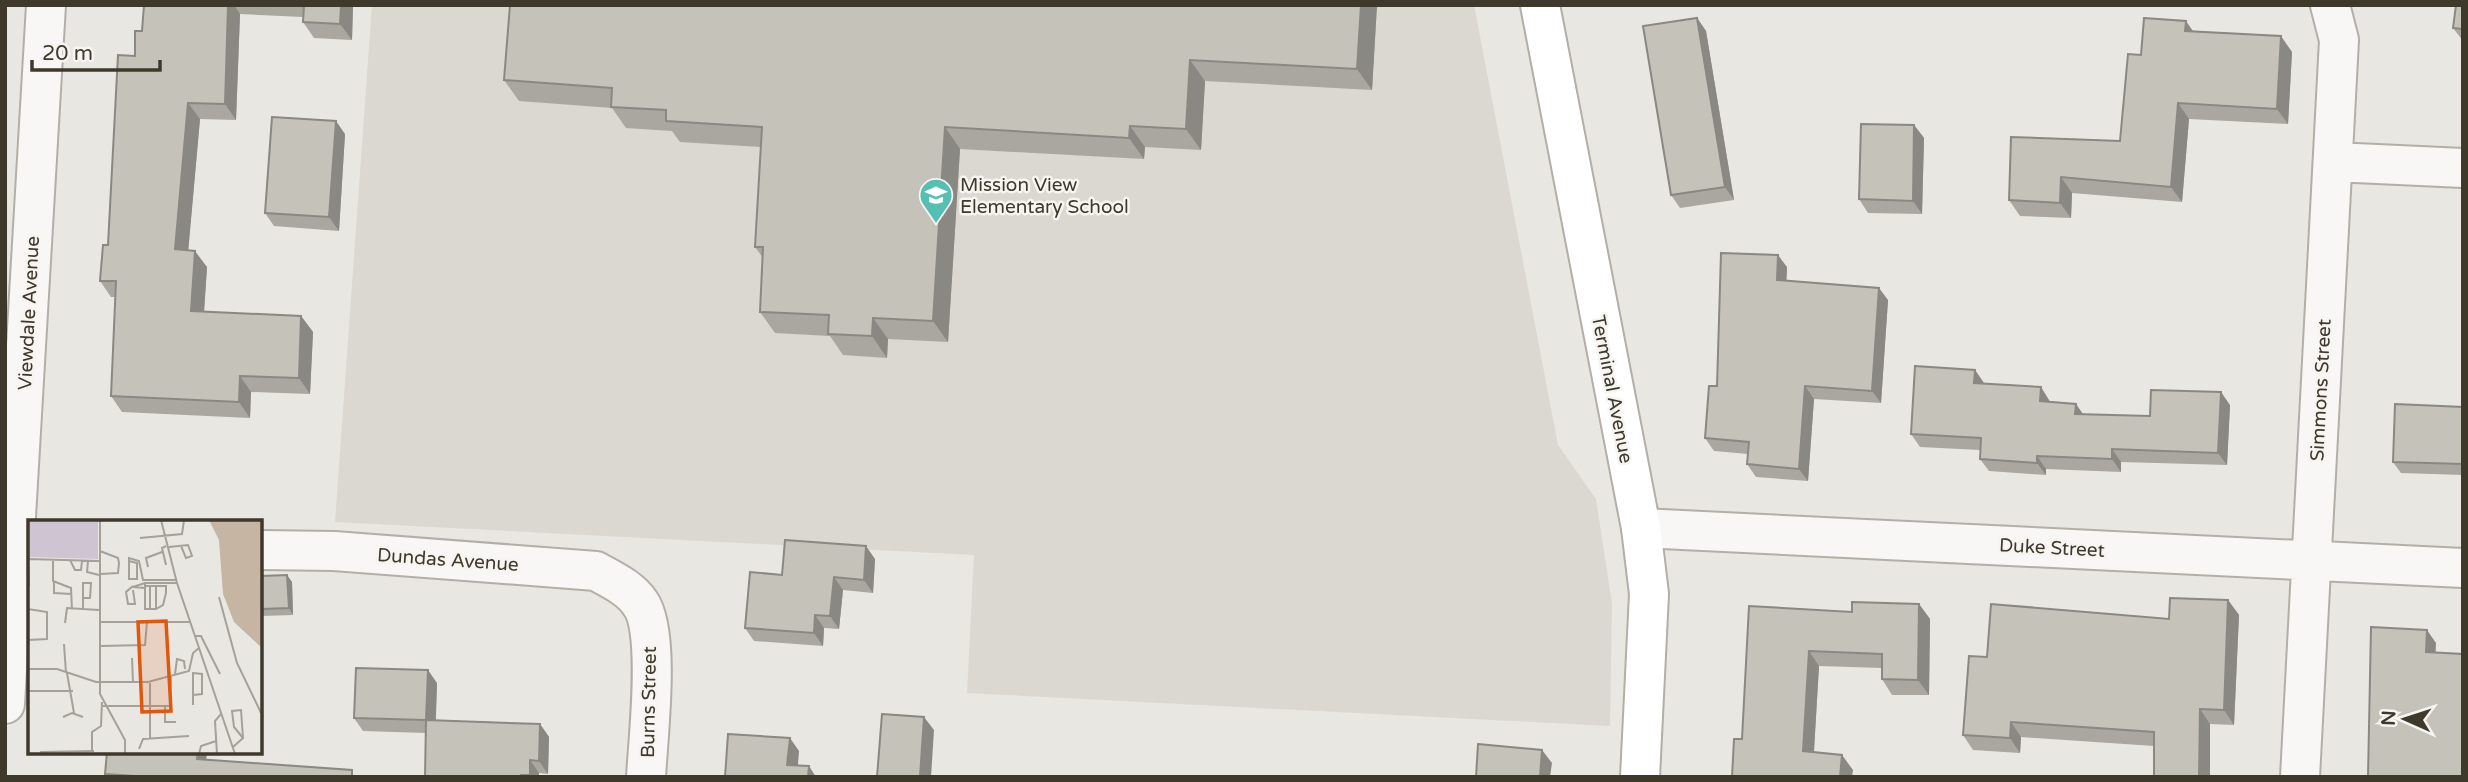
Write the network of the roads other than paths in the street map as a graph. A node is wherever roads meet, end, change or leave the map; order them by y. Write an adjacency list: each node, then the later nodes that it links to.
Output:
1 (46, 5): 7 (street, Viewdale Avenue)
2 (1540, 5): 6 (street, Terminal Avenue)
3 (2330, 5): 4 (street, Simmons Street)
4 (2334, 162): 5 (street); 9 (street, Simmons Street)
5 (2463, 168)
6 (1641, 528): 9 (street, Duke Street); 14 (street, Terminal Avenue)
7 (22, 542): 12 (street, Viewdale Avenue)
8 (262, 550): 11 (street, Dundas Avenue)
9 (2311, 559): 10 (street, Duke Street); 15 (street, Simmons Street)
10 (2463, 568)
11 (630, 591): 13 (street, Burns Street)
12 (5, 705)
13 (646, 777)
14 (1640, 777)
15 (2300, 777)

